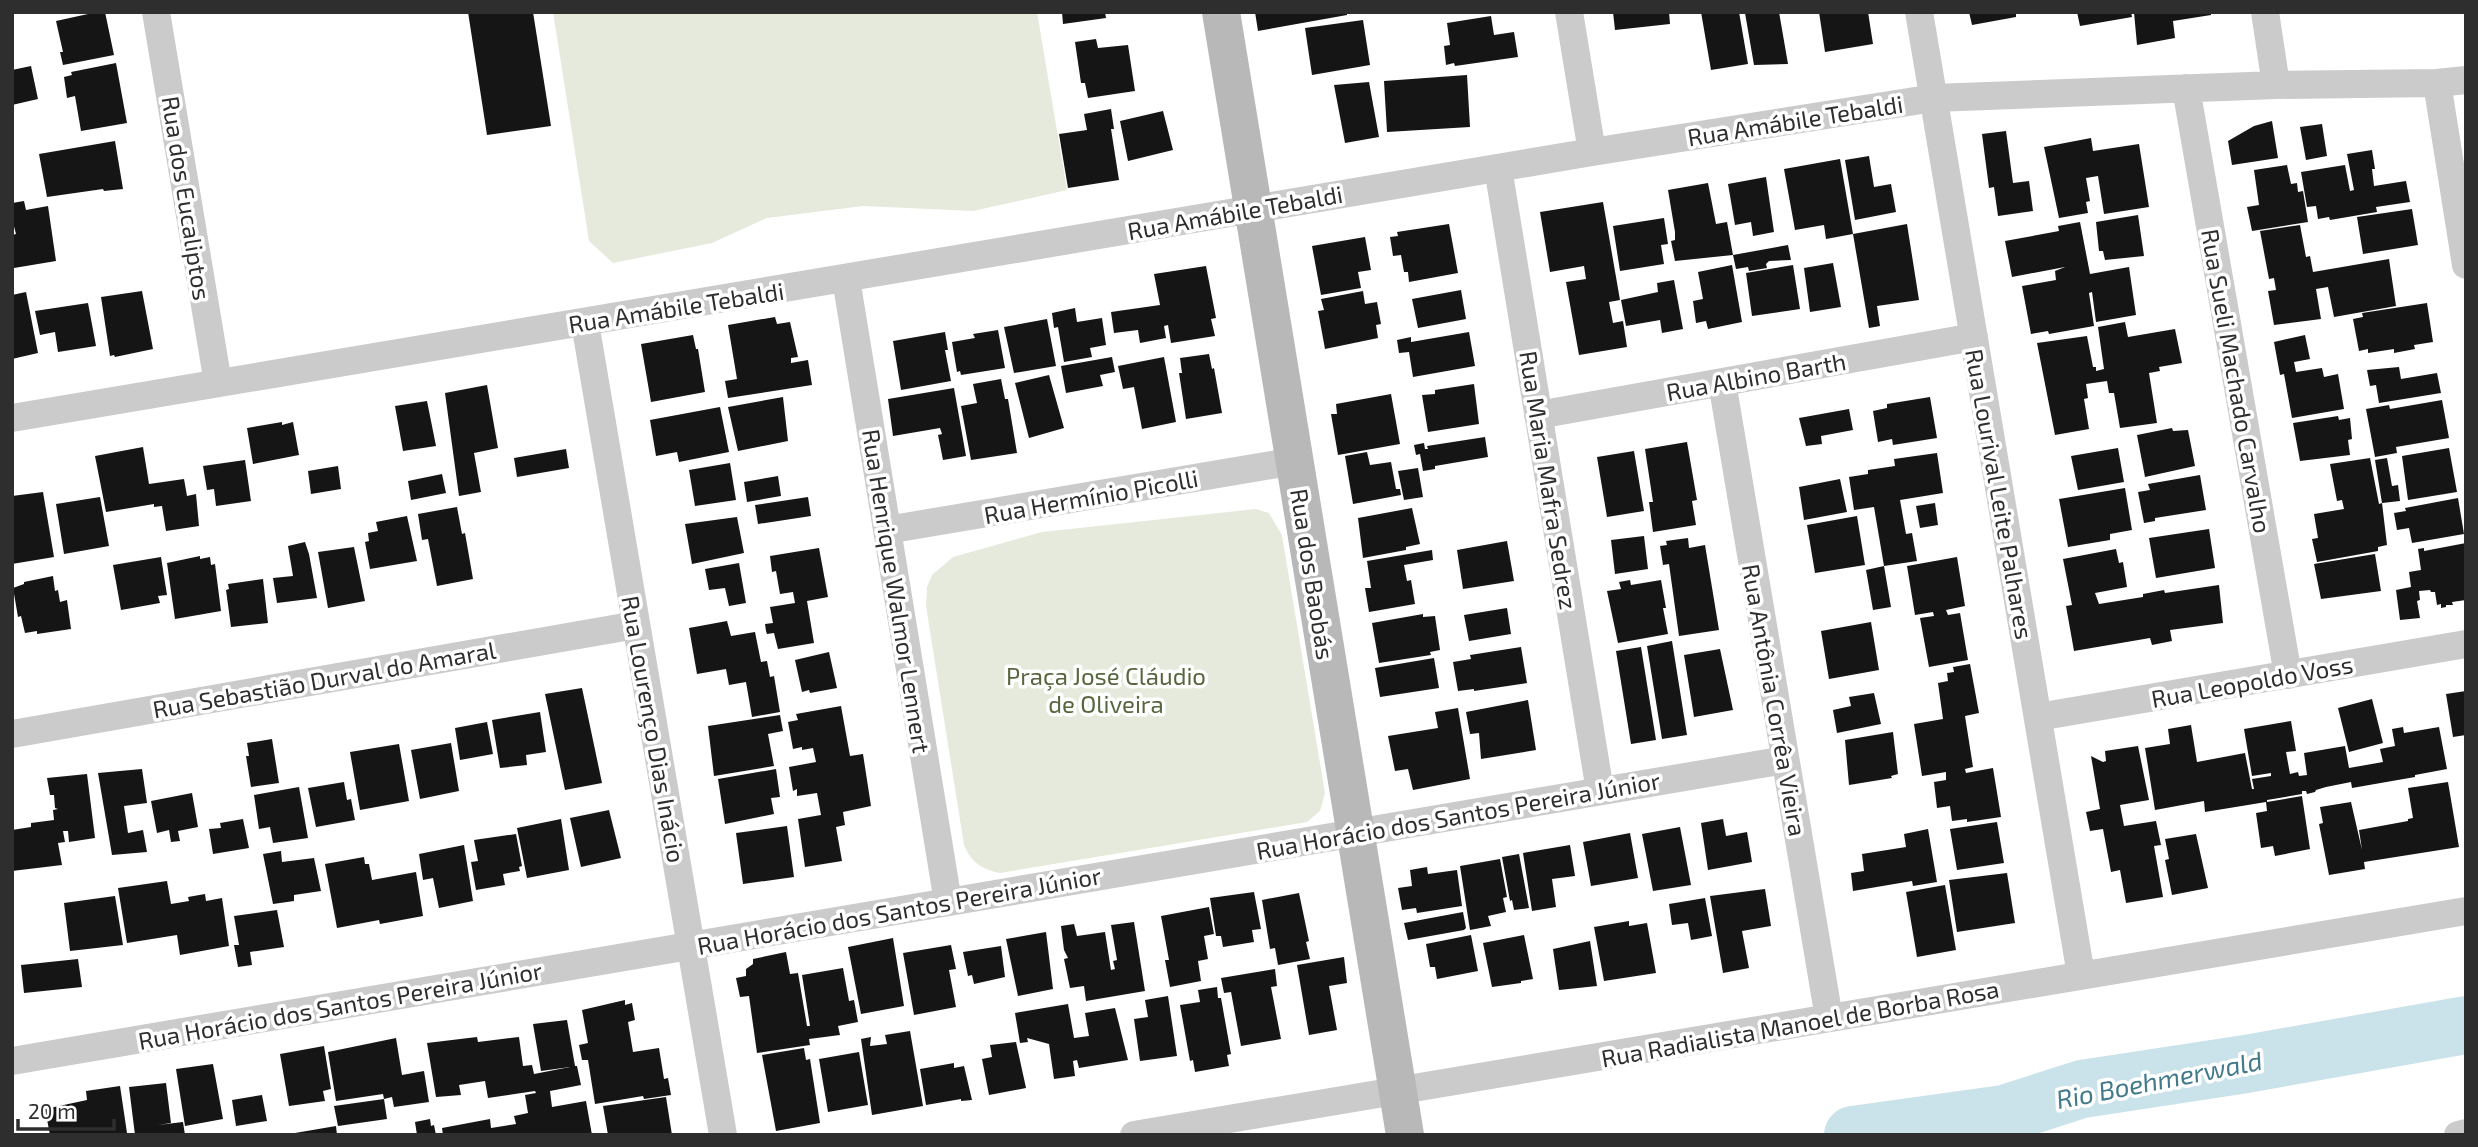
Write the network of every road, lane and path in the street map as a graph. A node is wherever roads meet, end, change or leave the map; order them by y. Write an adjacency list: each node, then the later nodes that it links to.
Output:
1 (156, 12): 19 (street, Rua dos Eucaliptos)
2 (1221, 12): 13 (street, Rua dos Baobás)
3 (1569, 12): 11 (street)
4 (1919, 12): 10 (street, Rua Lourival Leite Palhares)
5 (2265, 12): 8 (street)
6 (2466, 80): 7 (street, Rua Amábile Tebaldi)
7 (2437, 83): 8 (street, Rua Amábile Tebaldi); 14 (street)
8 (2276, 85): 9 (street, Rua Amábile Tebaldi)
9 (2186, 88): 10 (street, Rua Amábile Tebaldi); 26 (street, Rua Sueli Machado Carvalho)
10 (1934, 98): 11 (street, Rua Amábile Tebaldi); 17 (street, Rua Lourival Leite Palhares)
11 (1592, 152): 12 (street, Rua Amábile Tebaldi)
12 (1498, 168): 13 (street, Rua Amábile Tebaldi); 20 (street, Rua Maria Mafra Sedrez)
13 (1253, 209): 15 (street, Rua Amábile Tebaldi); 22 (street, Rua dos Baobás)
14 (2466, 265)
15 (846, 279): 16 (street, Rua Amábile Tebaldi); 23 (street, Rua Henrique Walmor Lennert)
16 (584, 323): 19 (street, Rua Amábile Tebaldi); 24 (street, Rua Lourenço Dias Inácio)
17 (1974, 337): 18 (street, Rua Albino Barth); 27 (street, Rua Lourival Leite Palhares)
18 (1722, 382): 20 (street, Rua Albino Barth); 29 (street, Rua Antônia Corrêa Vieira)
19 (218, 383): 21 (street, Rua Amábile Tebaldi)
20 (1538, 415): 30 (street, Rua Maria Mafra Sedrez)
21 (12, 418)
22 (1295, 461): 23 (street, Rua Hermínio Picolli); 31 (street, Rua dos Baobás)
23 (887, 530): 32 (street, Rua Henrique Walmor Lennert)
24 (636, 625): 28 (street, Rua Sebastião Durval do Amaral); 34 (street, Rua Lourenço Dias Inácio)
25 (2466, 645): 26 (street, Rua Leopoldo Voss)
26 (2288, 675): 27 (street, Rua Leopoldo Voss)
27 (2038, 717): 35 (street, Rua Lourival Leite Palhares)
28 (12, 734)
29 (1786, 760): 30 (street, Rua Horácio dos Santos Pereira Júnior); 36 (street, Rua Antônia Corrêa Vieira)
30 (1600, 791): 31 (street, Rua Horácio dos Santos Pereira Júnior)
31 (1356, 833): 32 (street, Rua Horácio dos Santos Pereira Júnior); 38 (street, Rua dos Baobás)
32 (948, 902): 34 (street, Rua Horácio dos Santos Pereira Júnior)
33 (2466, 911): 35 (street, Rua Radialista Manoel de Borba Rosa)
34 (690, 946): 37 (street, Rua Horácio dos Santos Pereira Júnior); 40 (street, Rua Lourenço Dias Inácio)
35 (2081, 975): 36 (street, Rua Radialista Manoel de Borba Rosa)
36 (1829, 1018): 38 (street, Rua Radialista Manoel de Borba Rosa)
37 (12, 1061)
38 (1398, 1090): 41 (street, Rua Radialista Manoel de Borba Rosa); 42 (street, Rua dos Baobás)
39 (2466, 1133): 43 (street)
40 (723, 1135)
41 (1134, 1135)
42 (1405, 1135)
43 (2458, 1135)

